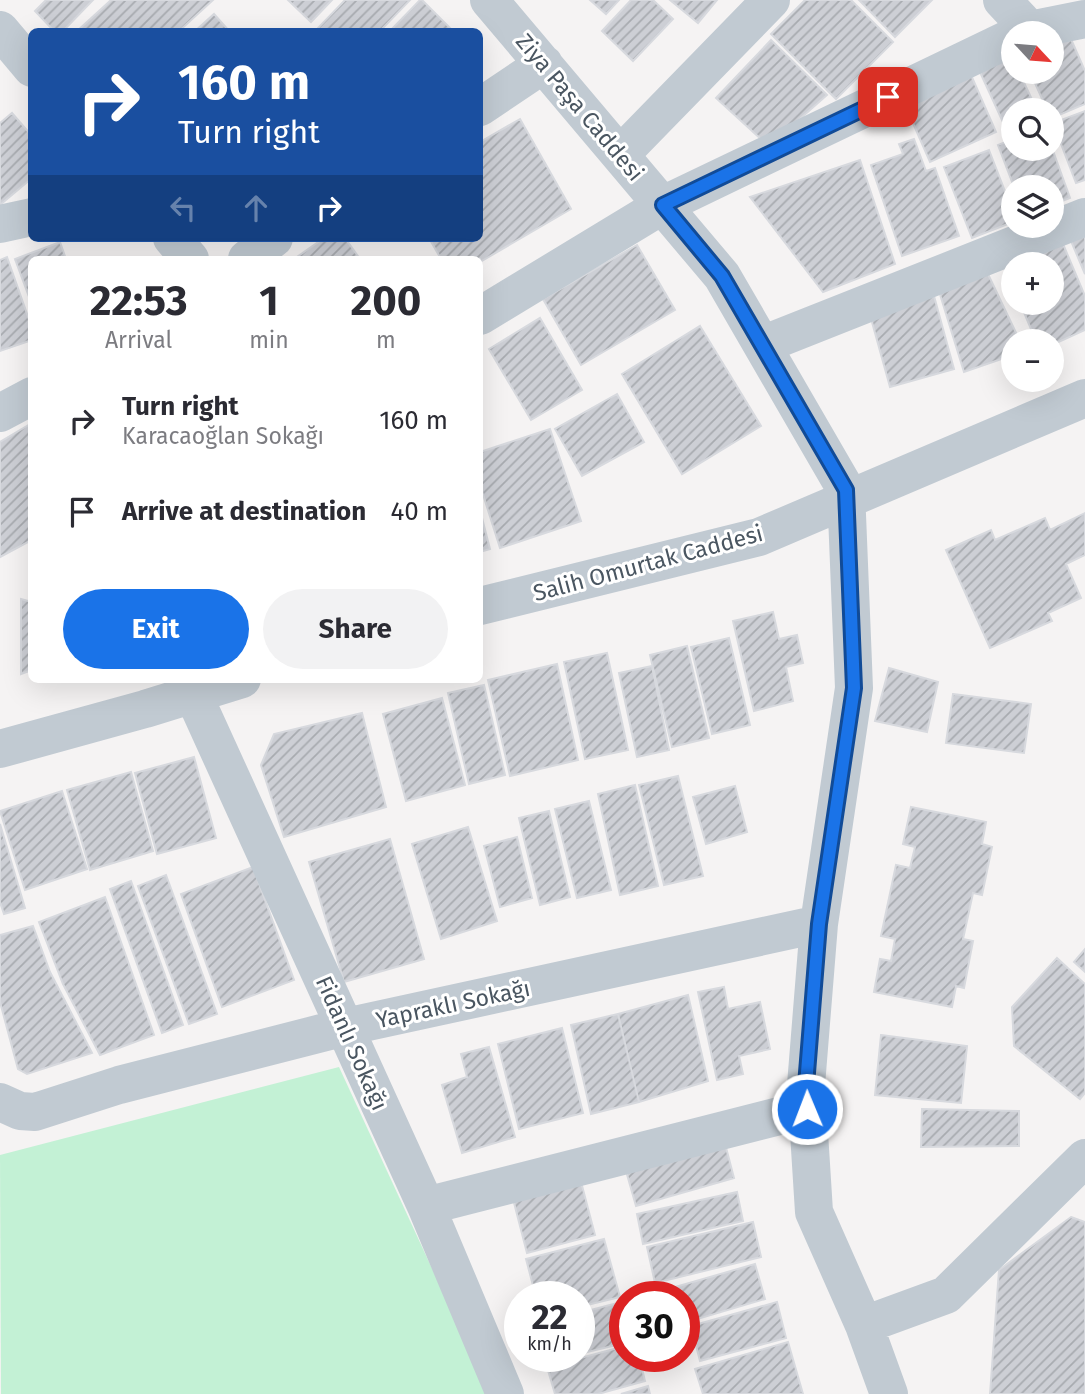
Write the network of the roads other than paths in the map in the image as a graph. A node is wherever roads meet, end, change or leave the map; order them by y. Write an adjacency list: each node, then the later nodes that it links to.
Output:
1 (489, 0): 10 (street, Ziya Paşa Caddesi)
2 (771, 0): 12 (street)
3 (1002, 0): 5 (street)
4 (1085, 19): 6 (street)
5 (1015, 21)
6 (1064, 24)
7 (0, 30): 9 (street)
8 (1001, 43): 13 (street)
9 (28, 63)
10 (544, 64): 11 (street); 12 (street, Ziya Paşa Caddesi)
11 (483, 105)
12 (620, 155): 13 (street, Ziya Paşa Caddesi)
13 (663, 205): 19 (street); 20 (street, Ziya Paşa Caddesi)
14 (28, 218): 16 (street)
15 (1085, 218): 20 (street)
16 (0, 224)
17 (175, 242): 18 (street)
18 (187, 256)
19 (483, 314)
20 (762, 345): 24 (street, Ziya Paşa Caddesi)
21 (28, 398): 23 (street)
22 (1085, 398): 24 (street, Salih Omurtak Caddesi)
23 (0, 413)
24 (846, 498): 25 (street, Salih Omurtak Caddesi); 29 (street, Ziya Paşa Caddesi)
25 (483, 605)
26 (229, 683): 27 (street)
27 (194, 694): 28 (street); 30 (street, Fidanlı Sokağı)
28 (0, 749)
29 (819, 924): 30 (street, Yapraklı Sokağı); 32 (street, Ziya Paşa Caddesi)
30 (345, 1027): 31 (street, Yapraklı Sokağı); 34 (street, Fidanlı Sokağı)
31 (0, 1102)
32 (807, 1109): 34 (street); 35 (street, Ziya Paşa Caddesi)
33 (1085, 1158): 35 (street)
34 (426, 1206): 36 (street, Fidanlı Sokağı)
35 (864, 1325): 37 (street, Ziya Paşa Caddesi)
36 (505, 1394)
37 (889, 1394)

